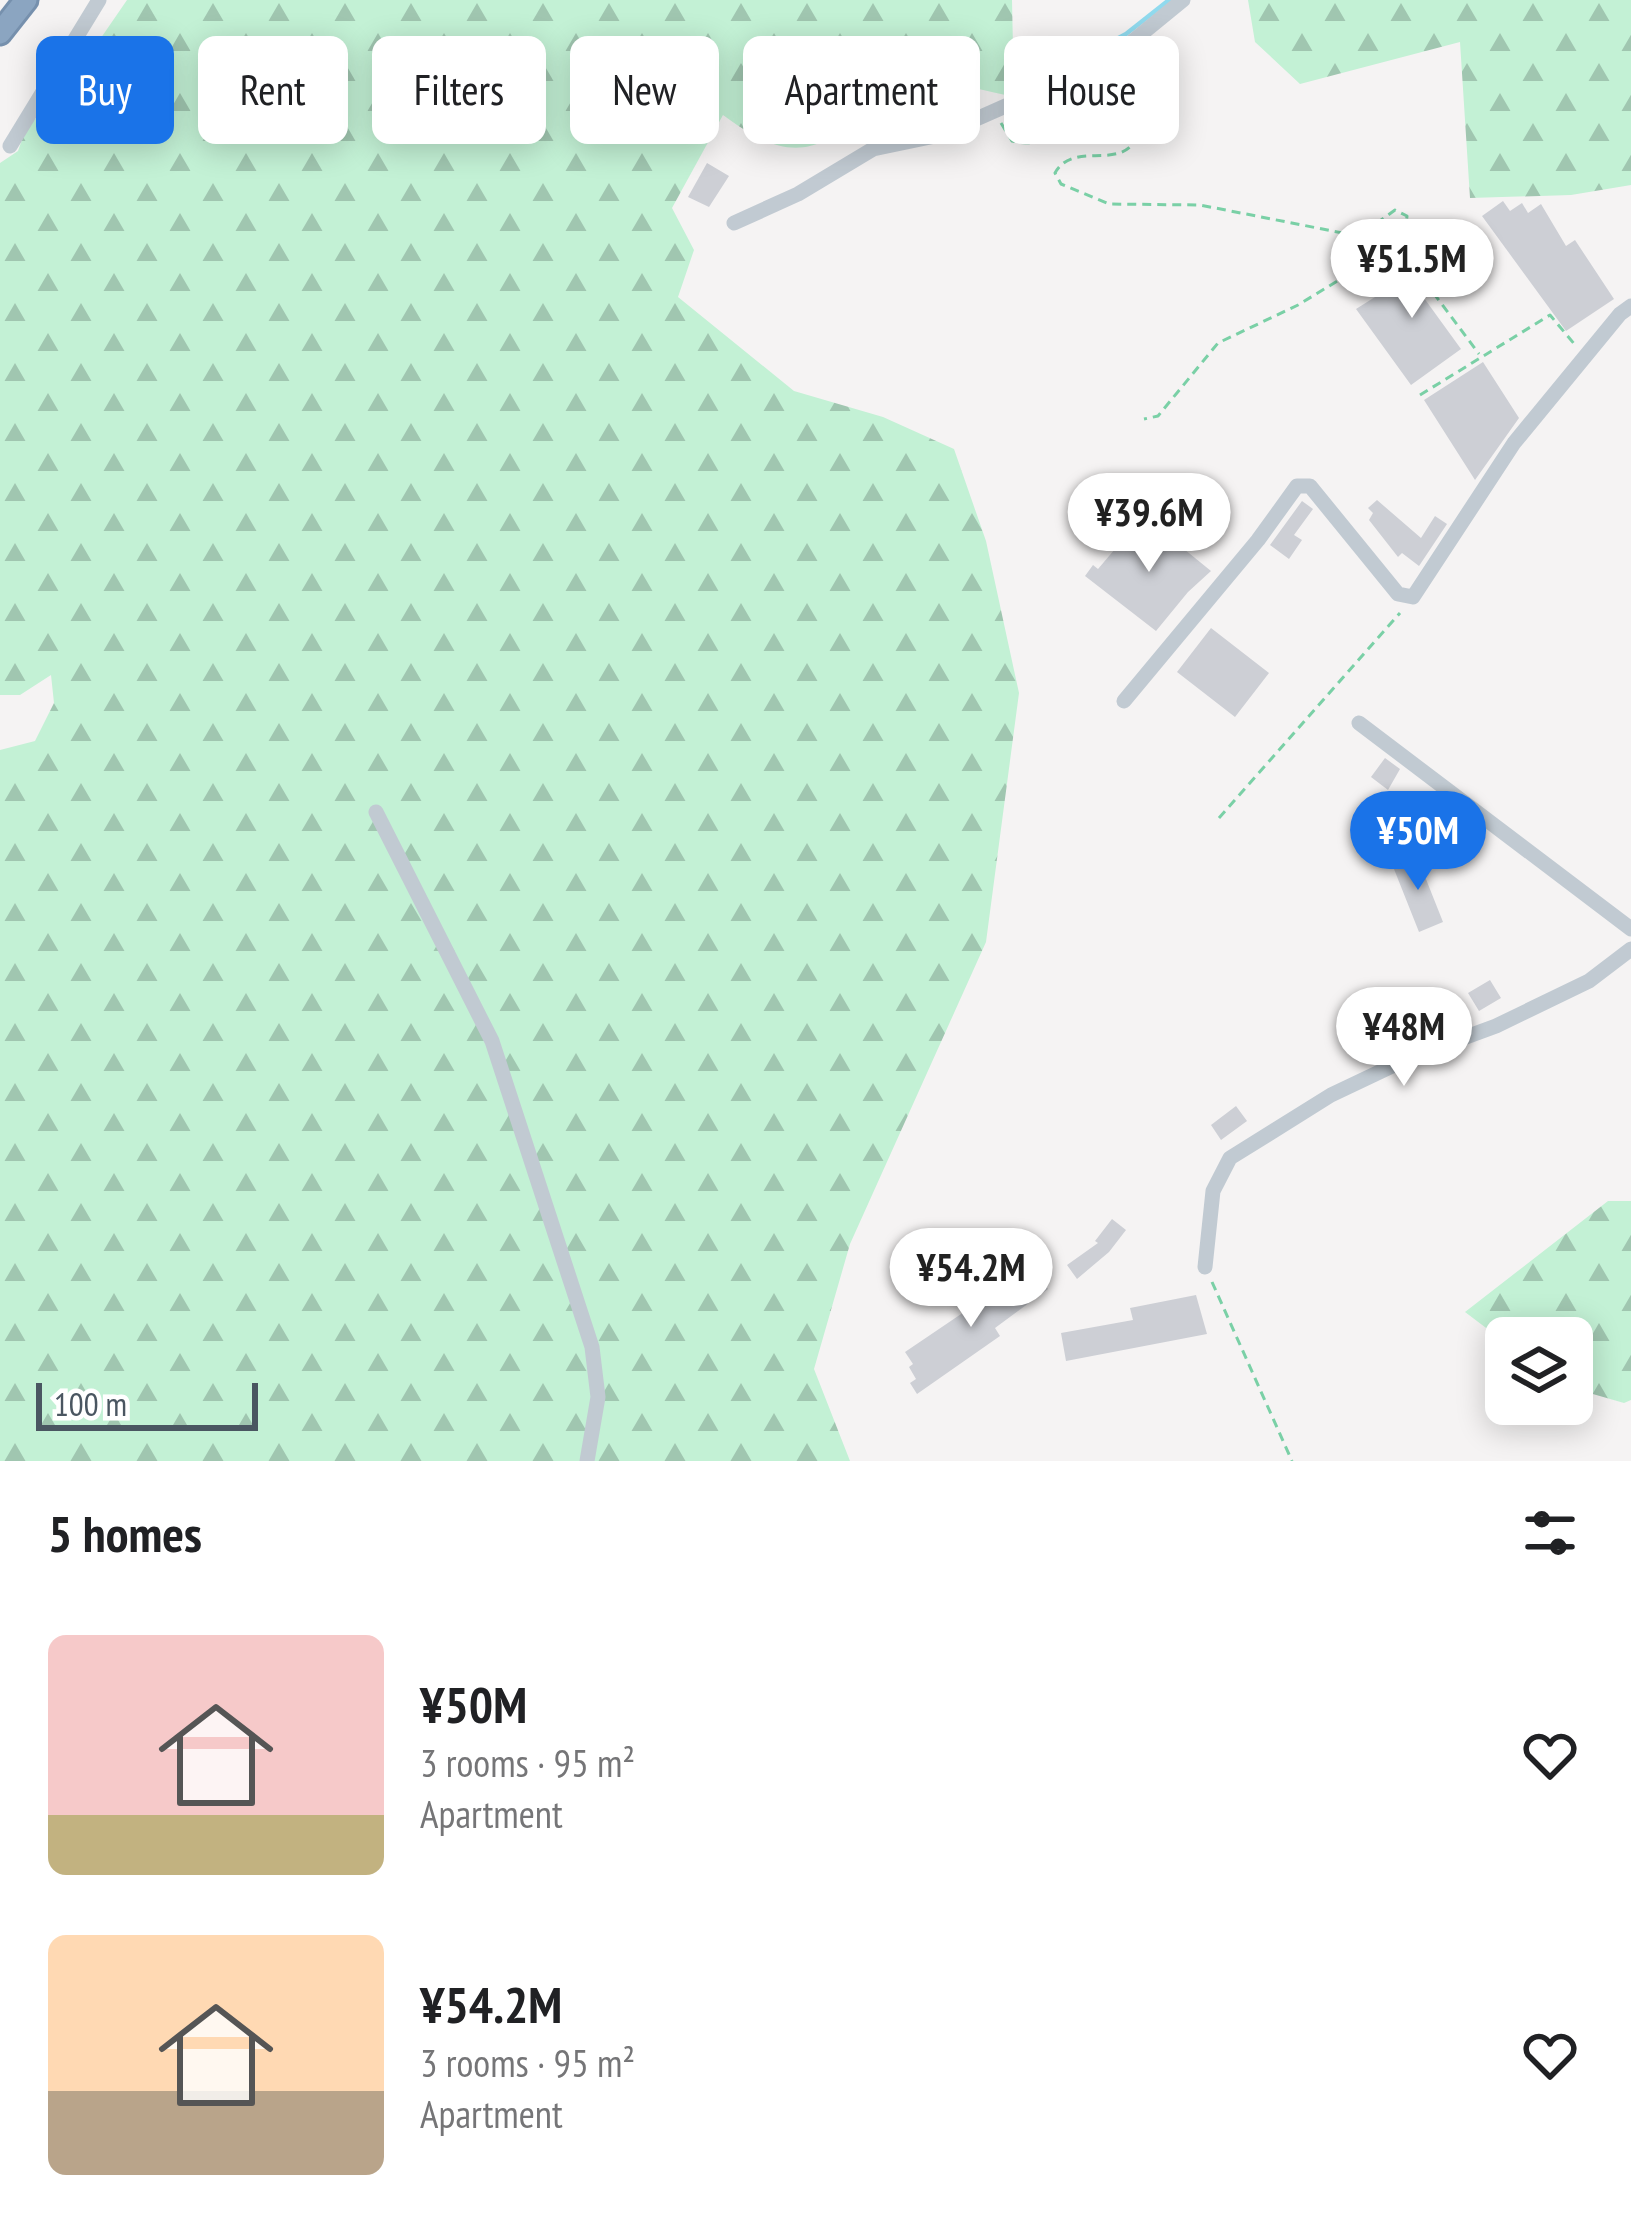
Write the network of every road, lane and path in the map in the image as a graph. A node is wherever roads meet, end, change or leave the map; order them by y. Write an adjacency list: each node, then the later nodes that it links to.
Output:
1 (26, 0): 4 (highway)
2 (98, 0): 6 (street)
3 (1183, 0): 5 (street)
4 (0, 33)
5 (997, 110): 7 (street); 13 (path)
6 (10, 146)
7 (734, 223)
8 (1443, 270): 10 (path)
9 (1631, 306): 11 (street)
10 (1480, 356): 11 (path); 12 (path)
11 (1584, 358): 14 (street)
12 (1420, 395)
13 (1144, 419)
14 (1413, 597): 15 (street); 18 (path)
15 (1124, 701)
16 (1359, 723): 19 (street)
17 (376, 812): 22 (street)
18 (1219, 818)
19 (1631, 929)
20 (1631, 949): 21 (street)
21 (1205, 1267): 23 (path)
22 (587, 1461)
23 (1292, 1461)

